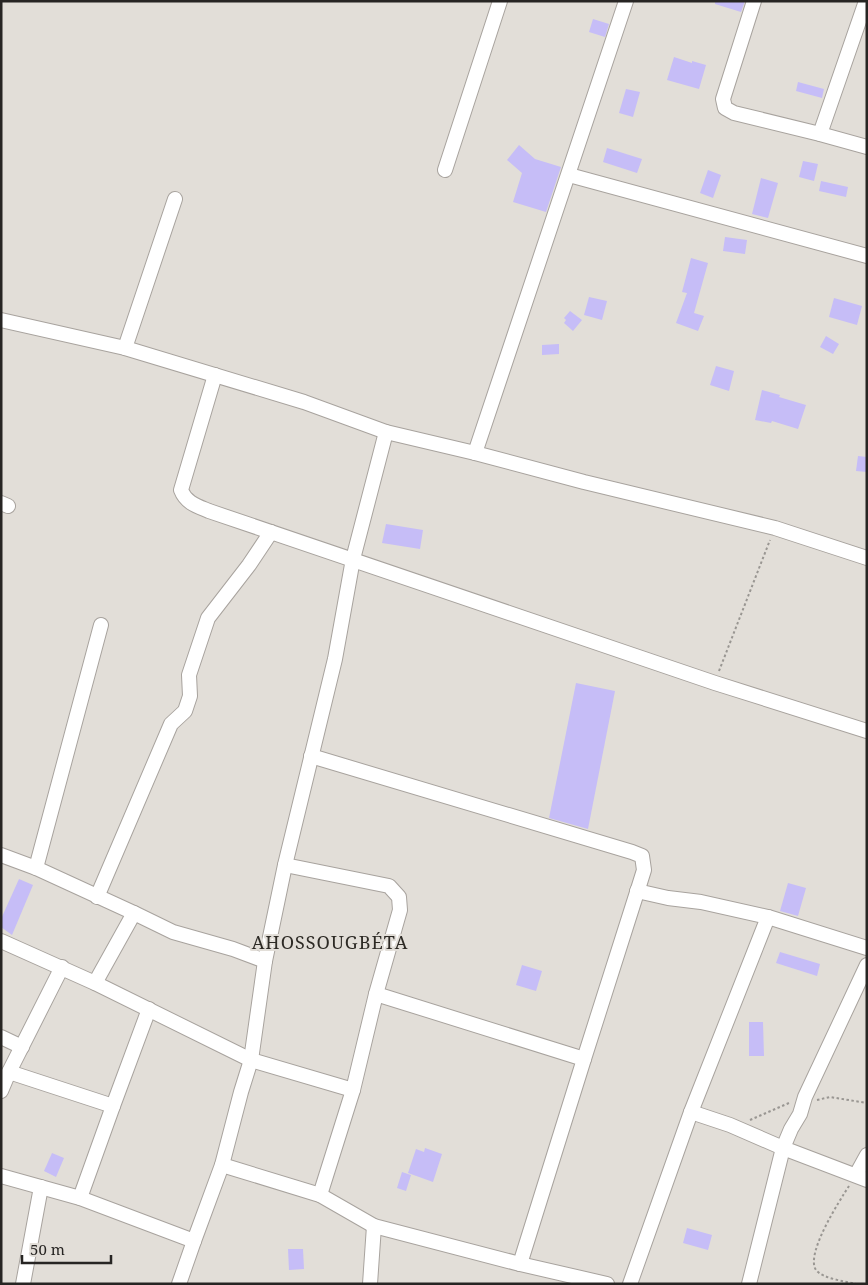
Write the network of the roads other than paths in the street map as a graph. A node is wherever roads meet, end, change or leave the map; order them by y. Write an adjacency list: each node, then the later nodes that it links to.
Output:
1 (500, 1): 8 (street)
2 (626, 1): 9 (street)
3 (754, 1): 6 (street)
4 (866, 1): 5 (street)
5 (863, 22): 6 (street)
6 (820, 134): 7 (street)
7 (867, 147)
8 (444, 170)
9 (569, 175): 11 (street); 16 (street)
10 (175, 199): 13 (street)
11 (867, 256)
12 (1, 320): 13 (street)
13 (125, 348): 14 (street)
14 (215, 375): 15 (street); 17 (street)
15 (386, 432): 16 (street); 19 (street)
16 (474, 453): 18 (street)
17 (271, 532): 19 (street); 27 (street)
18 (867, 558)
19 (352, 559): 21 (street); 22 (street)
20 (101, 625): 25 (street)
21 (867, 731)
22 (310, 756): 24 (street); 26 (street)
23 (1, 855): 25 (street)
24 (285, 865): 32 (street); 36 (street)
25 (36, 868): 27 (street)
26 (637, 891): 29 (street); 40 (street)
27 (97, 897): 28 (street)
28 (134, 912): 32 (street); 35 (street)
29 (768, 917): 31 (street); 46 (street)
30 (1, 941): 34 (street)
31 (867, 948)
32 (265, 961): 41 (street)
33 (867, 965): 47 (street)
34 (62, 967): 35 (street); 39 (street)
35 (95, 983): 37 (street)
36 (376, 994): 40 (street); 43 (street)
37 (149, 1009): 41 (street); 45 (street)
38 (1, 1037): 39 (street)
39 (22, 1047): 42 (street)
40 (584, 1059): 57 (street)
41 (251, 1060): 43 (street); 49 (street)
42 (9, 1072): 44 (street); 45 (street)
43 (353, 1090): 53 (street)
44 (1, 1091)
45 (112, 1106): 54 (street)
46 (691, 1112): 47 (street); 62 (street)
47 (783, 1148): 51 (street); 63 (street)
48 (867, 1155): 51 (street)
49 (222, 1165): 53 (street); 56 (street)
50 (1, 1176): 52 (street)
51 (861, 1177)
52 (41, 1187): 54 (street); 58 (street)
53 (320, 1195): 55 (street)
54 (80, 1198): 56 (street)
55 (374, 1226): 57 (street); 60 (street)
56 (194, 1241): 59 (street)
57 (520, 1264): 61 (street)
58 (22, 1284)
59 (179, 1284)
60 (370, 1284)
61 (607, 1284)
62 (630, 1284)
63 (749, 1284)

